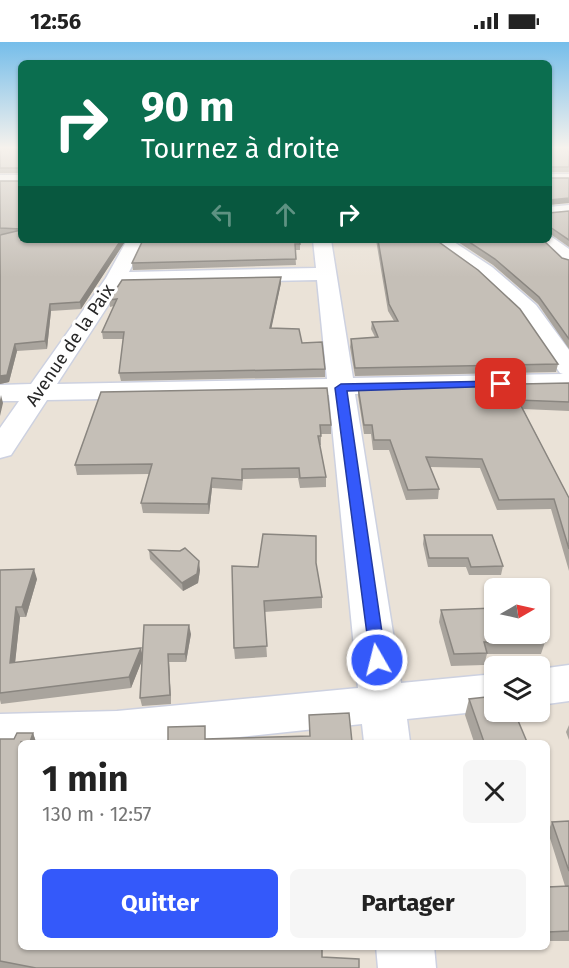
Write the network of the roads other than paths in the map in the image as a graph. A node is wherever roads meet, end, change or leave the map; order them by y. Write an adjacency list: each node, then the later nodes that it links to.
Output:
1 (569, 210): 2 (street)
2 (552, 212)
3 (134, 243): 9 (street, Avenue de la Paix)
4 (322, 243): 8 (street)
5 (443, 243): 10 (street)
6 (550, 243): 7 (street)
7 (569, 259)
8 (327, 274): 9 (street); 12 (street)
9 (116, 278): 13 (street, Avenue de la Paix)
10 (569, 368)
11 (569, 382): 12 (street)
12 (341, 388): 13 (street); 19 (street)
13 (37, 392): 14 (street); 15 (street, Avenue de la Paix)
14 (0, 393)
15 (0, 449)
16 (569, 683): 17 (street)
17 (550, 686)
18 (484, 695): 19 (street)
19 (385, 724): 20 (street)
20 (0, 734)
21 (405, 950): 22 (street)
22 (407, 968)

